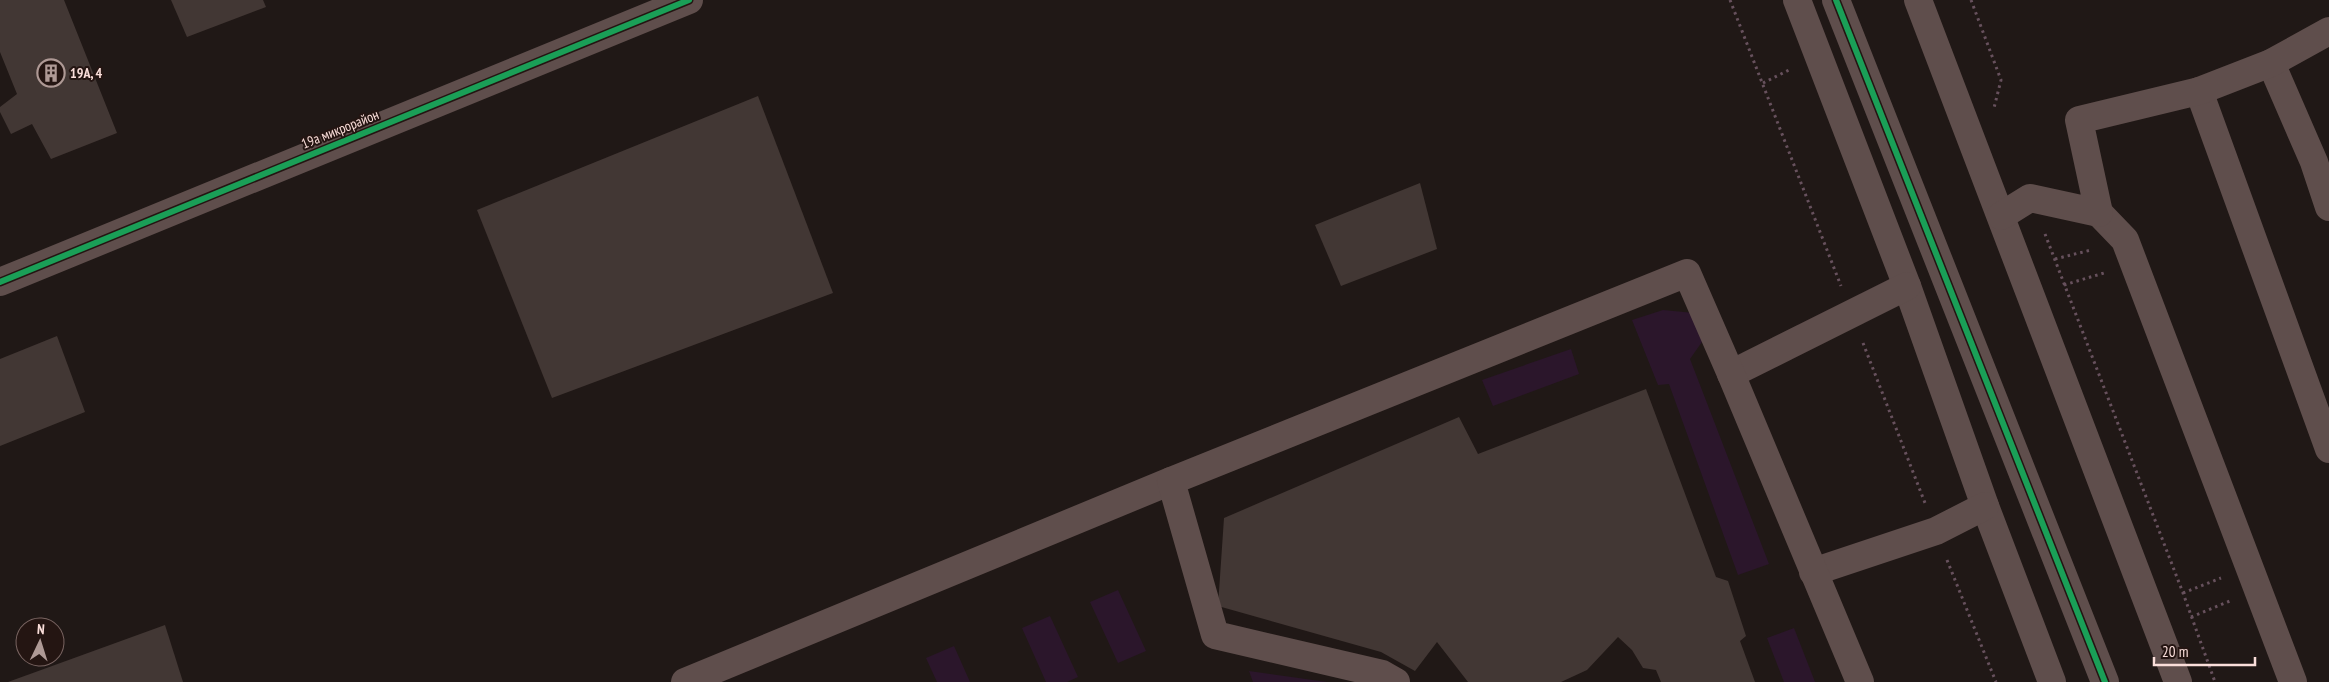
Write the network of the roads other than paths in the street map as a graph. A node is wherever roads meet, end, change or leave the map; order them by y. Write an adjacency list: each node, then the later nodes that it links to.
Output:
1 (690, 0): 11 (street, 19а микрорайон)
2 (1797, 0): 12 (street)
3 (1836, 0): 22 (street)
4 (1918, 0): 10 (street)
5 (2329, 31): 6 (street)
6 (2271, 63): 7 (street); 8 (street)
7 (2199, 91): 9 (street); 14 (street)
8 (2329, 207)
9 (2099, 213): 10 (street); 24 (street)
10 (2001, 216): 23 (street)
11 (0, 282)
12 (1907, 286): 13 (street); 16 (street)
13 (1731, 374): 15 (street); 17 (street)
14 (2329, 449)
15 (1171, 481): 18 (street); 19 (street)
16 (1985, 506): 17 (street); 21 (street)
17 (1813, 572): 20 (street)
18 (685, 682)
19 (1396, 682)
20 (1860, 682)
21 (2052, 682)
22 (2105, 682)
23 (2178, 682)
24 (2293, 682)

